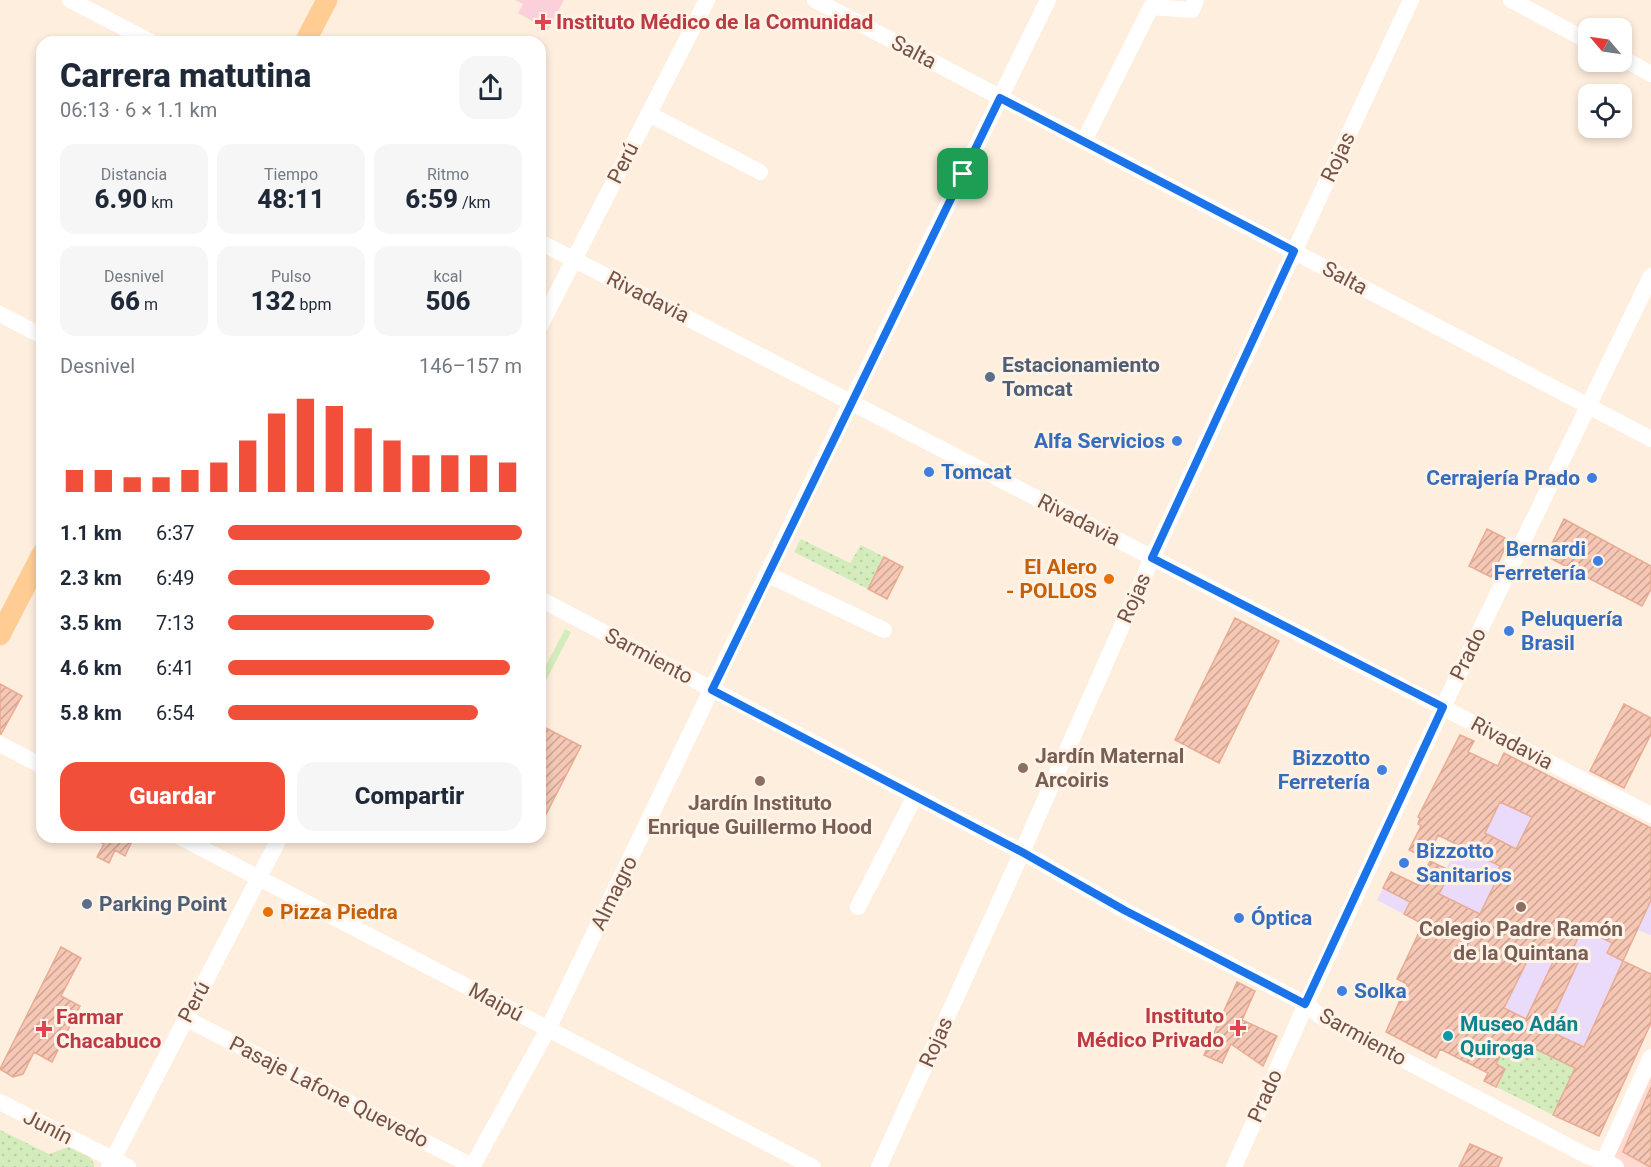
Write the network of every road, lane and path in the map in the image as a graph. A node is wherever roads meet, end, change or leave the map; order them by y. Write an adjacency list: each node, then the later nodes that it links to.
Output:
1 (70, 0): 9 (street)
2 (327, 0): 10 (main road)
3 (707, 0): 15 (street, Perú)
4 (815, 0): 14 (street, Salta)
5 (1048, 0): 14 (street, Almagro)
6 (1196, 0): 16 (street)
7 (1412, 0): 19 (street, Rojas)
8 (1511, 0): 11 (street)
9 (139, 36)
10 (308, 36)
11 (1578, 36)
12 (1632, 64): 13 (street)
13 (1651, 74)
14 (1000, 98): 16 (street, Salta); 25 (street, Almagro)
15 (649, 114): 17 (street); 20 (street, Perú)
16 (1084, 141): 19 (street, Salta)
17 (760, 172)
18 (546, 245): 20 (street, Rivadavia)
19 (1294, 251): 26 (street, Salta); 28 (street, Rojas)
20 (574, 259): 23 (street, Perú); 25 (street, Rivadavia)
21 (1651, 276): 26 (street, Prado)
22 (0, 314): 24 (street)
23 (546, 314)
24 (36, 333)
25 (852, 403): 28 (street, Rivadavia); 30 (street, Almagro)
26 (1589, 407): 27 (street, Salta); 35 (street, Prado)
27 (1651, 439)
28 (1152, 558): 35 (street, Rivadavia); 42 (street, Rojas)
29 (36, 566): 33 (main road)
30 (767, 574): 32 (street); 34 (street, Almagro)
31 (546, 602): 34 (street, Sarmiento)
32 (884, 630)
33 (0, 635)
34 (712, 690): 38 (street, Sarmiento); 47 (street, Almagro)
35 (1443, 707): 39 (street, Rivadavia); 45 (street, Prado)
36 (0, 744): 37 (street)
37 (36, 763)
38 (915, 796): 42 (street, Sarmiento); 44 (street)
39 (1651, 815)
40 (192, 843): 43 (street, Maipú)
41 (277, 843): 43 (street, Perú)
42 (1022, 852): 45 (street, Sarmiento); 55 (street, Rojas)
43 (259, 878): 46 (street, Perú); 47 (street, Maipú)
44 (858, 907)
45 (1305, 1004): 51 (street, Sarmiento); 56 (street, Prado)
46 (185, 1018): 50 (street, Perú); 53 (street, Pasaje Lafone Quevedo)
47 (548, 1029): 53 (street, Almagro); 54 (street, Maipú)
48 (1651, 1057): 51 (street)
49 (0, 1102): 50 (street, Junín)
50 (111, 1163): 52 (street, Junín)
51 (1607, 1165)
52 (128, 1167)
53 (472, 1167)
54 (813, 1167)
55 (879, 1167)
56 (1234, 1167)

